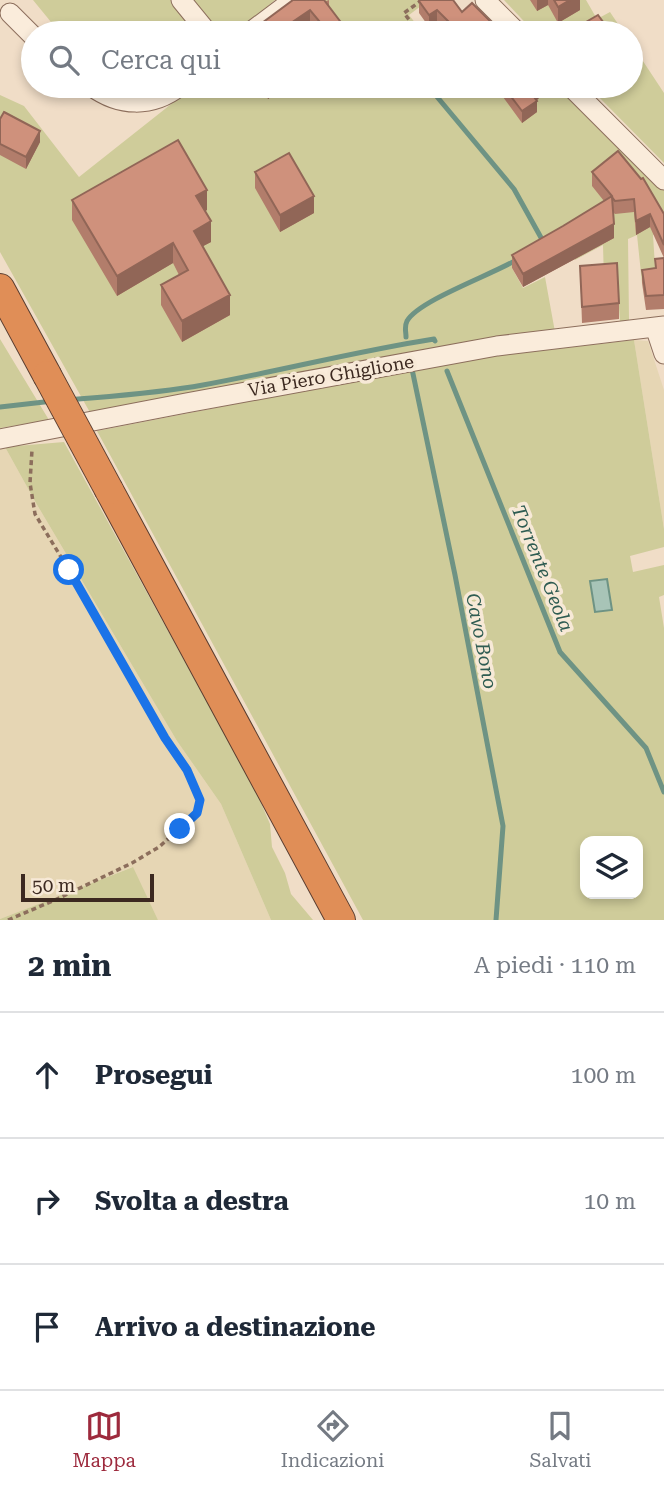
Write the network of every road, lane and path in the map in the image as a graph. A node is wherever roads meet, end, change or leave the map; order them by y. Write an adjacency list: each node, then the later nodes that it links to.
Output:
1 (181, 0): 6 (street)
2 (293, 0): 7 (street)
3 (422, 0): 8 (path)
4 (485, 0): 9 (street)
5 (10, 13): 10 (street)
6 (198, 21)
7 (265, 21)
8 (410, 21)
9 (506, 21)
10 (21, 24)
11 (117, 98): 12 (street)
12 (159, 98)
13 (582, 98): 14 (street)
14 (664, 180)
15 (0, 288): 21 (highway, bridge)
16 (659, 327): 17 (street); 18 (street, Via Piero Ghiglione)
17 (664, 354)
18 (33, 432): 19 (street, Via Piero Ghiglione); 20 (path)
19 (0, 439)
20 (8, 920)
21 (341, 920)

